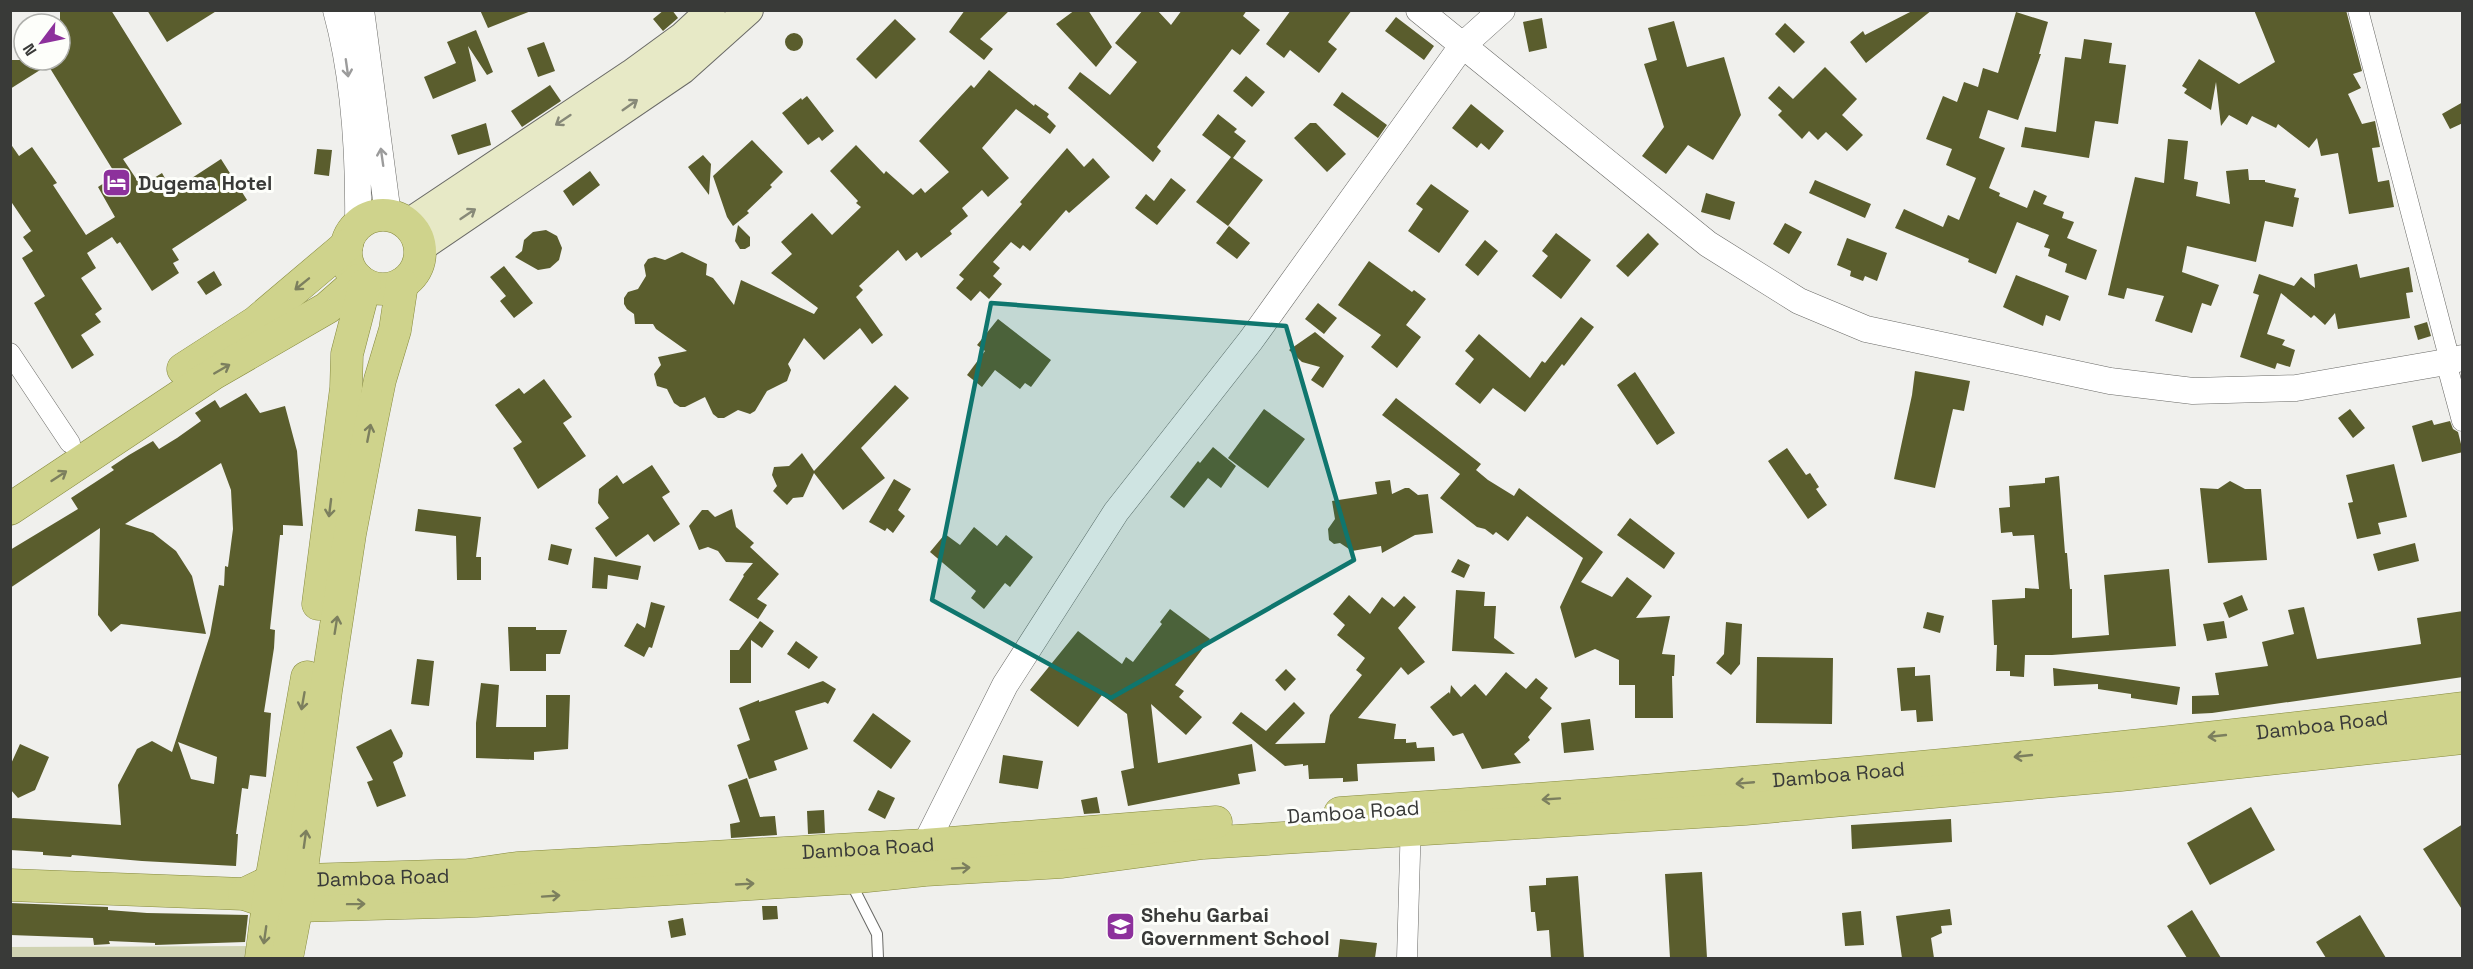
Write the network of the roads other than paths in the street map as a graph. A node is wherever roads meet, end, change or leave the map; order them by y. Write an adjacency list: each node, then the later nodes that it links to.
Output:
1 (336, 10): 10 (street, one-way to 10)
2 (362, 10): 9 (street, one-way to 2)
3 (711, 10): 9 (main road, one-way to 9)
4 (748, 10): 9 (main road, one-way to 4)
5 (1419, 10): 8 (street)
6 (1502, 10): 8 (street)
7 (2358, 10): 16 (street)
8 (1462, 46): 16 (street); 24 (street)
9 (405, 229): 10 (main road); 12 (main road)
10 (352, 235): 11 (main road); 18 (main road, one-way to 18)
11 (362, 282): 12 (main road); 13 (main road); 15 (main road)
12 (402, 284): 27 (main road, one-way to 12)
13 (302, 324): 15 (main road); 20 (main road, one-way to 13)
14 (10, 353): 18 (street)
15 (347, 354): 27 (main road, one-way to 27)
16 (2453, 360): 17 (street)
17 (2463, 421)
18 (70, 443): 19 (main road)
19 (10, 483)
20 (10, 509)
21 (2463, 708): 23 (main road, Damboa Road, one-way to 23)
22 (2463, 738): 23 (main road, Damboa Road)
23 (1411, 820): 24 (main road, Damboa Road); 31 (street)
24 (925, 858): 25 (main road, Damboa Road); 27 (main road, Damboa Road)
25 (849, 878): 27 (main road, Damboa Road, one-way to 25); 30 (lane)
26 (10, 885): 27 (main road, Damboa Road)
27 (276, 893): 28 (main road, one-way to 28); 29 (main road)
28 (261, 958)
29 (287, 958)
30 (878, 958)
31 (1407, 958)

